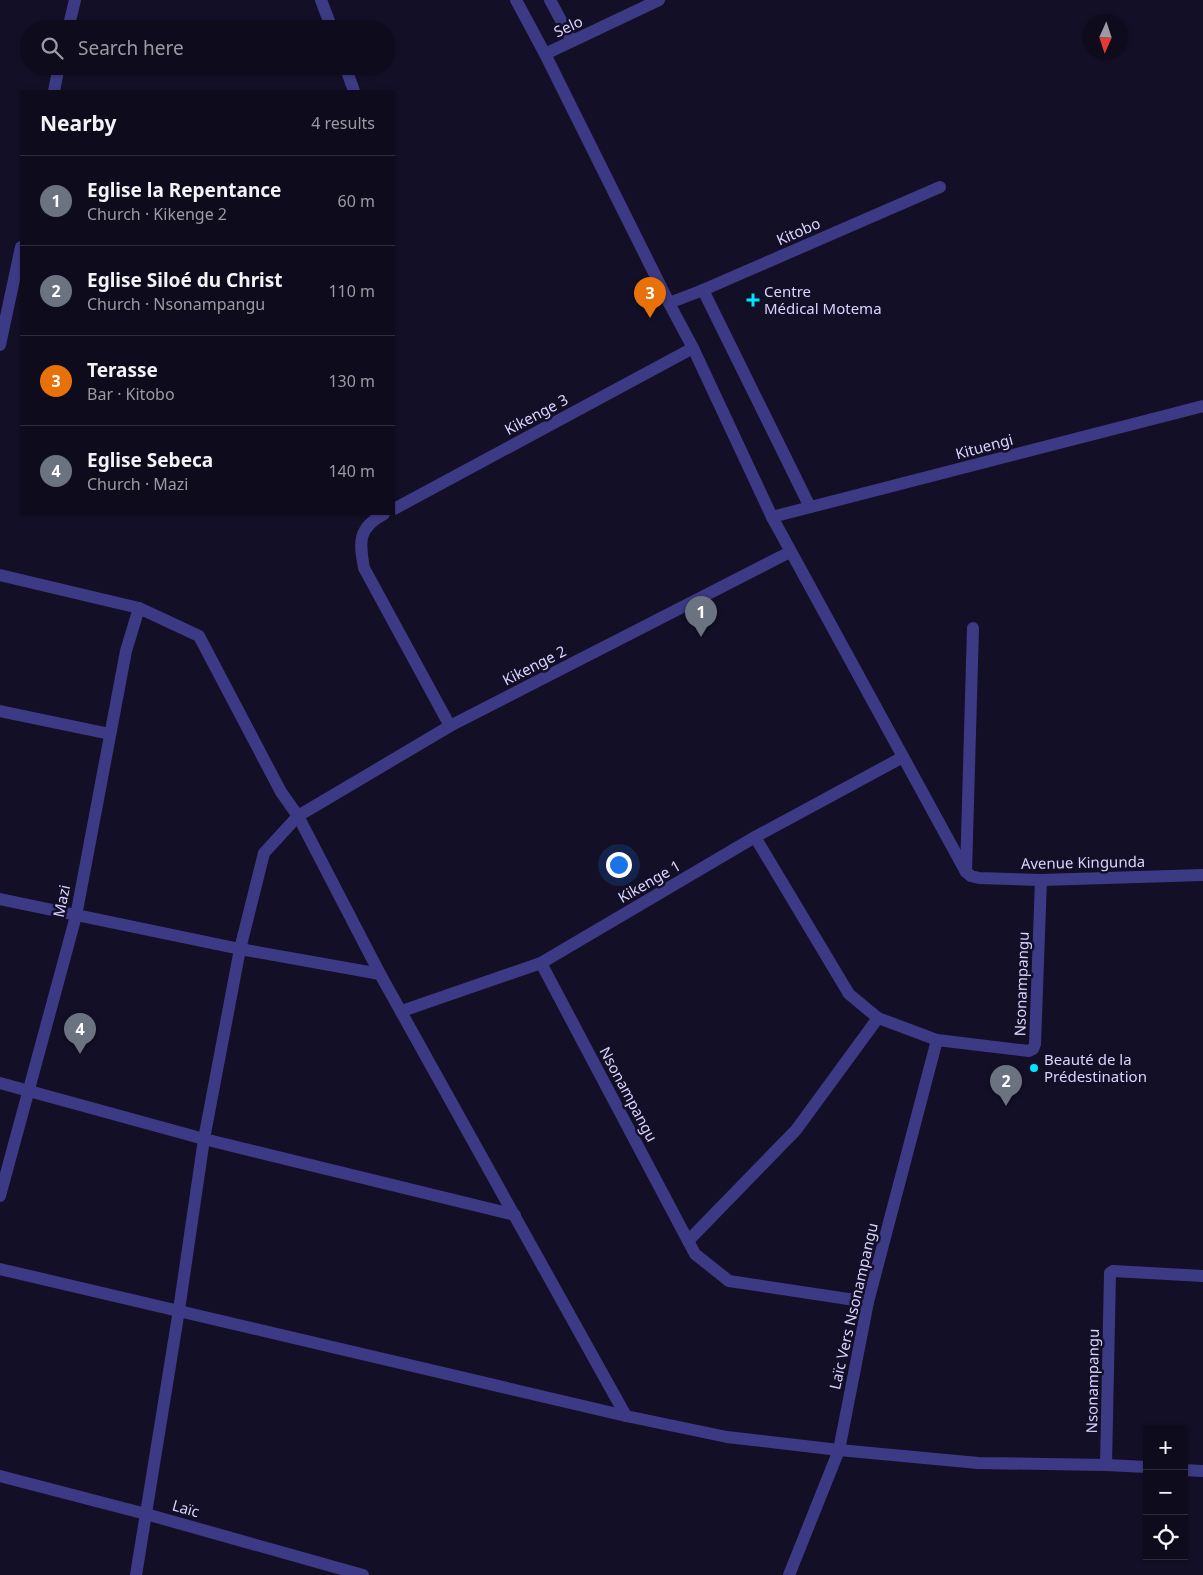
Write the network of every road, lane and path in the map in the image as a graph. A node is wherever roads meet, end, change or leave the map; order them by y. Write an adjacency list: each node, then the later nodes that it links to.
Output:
1 (75, 0): 6 (street)
2 (321, 0): 7 (street)
3 (516, 0): 9 (street)
4 (550, 0): 8 (street)
5 (659, 0): 8 (street, Selo)
6 (70, 20)
7 (329, 20)
8 (572, 42): 9 (street, Selo)
9 (545, 54): 17 (street)
10 (58, 75): 12 (street)
11 (348, 75): 13 (street)
12 (54, 90)
13 (354, 90)
14 (940, 187): 16 (street, Kitobo)
15 (20, 252): 18 (street)
16 (704, 290): 17 (street, Kitobo); 21 (street)
17 (668, 303): 19 (street)
18 (0, 345)
19 (693, 348): 22 (street, Kikenge 3); 24 (street)
20 (1203, 406): 21 (street, Kituengi)
21 (810, 507): 24 (street, Kituengi)
22 (395, 508)
23 (382, 515): 30 (street)
24 (772, 517): 25 (street)
25 (790, 552): 30 (street, Kikenge 2); 32 (street)
26 (0, 575): 27 (street)
27 (139, 608): 31 (street, Mazi); 33 (street)
28 (974, 628): 35 (street)
29 (0, 711): 31 (street)
30 (450, 726): 33 (street, Kikenge 2)
31 (110, 734): 39 (street, Mazi)
32 (904, 757): 34 (street, Kikenge 1); 35 (street)
33 (298, 816): 40 (street, Kikenge 2); 42 (street)
34 (755, 837): 41 (street, Kikenge 1); 44 (street, Nsonampangu)
35 (966, 872): 37 (street, Avenue Kingunda)
36 (1203, 875): 37 (street, Avenue Kingunda)
37 (1042, 880): 45 (street, Nsonampangu)
38 (0, 900): 39 (street)
39 (76, 916): 40 (street); 47 (street, Mazi)
40 (240, 949): 42 (street); 48 (street, Kikenge 2)
41 (541, 963): 43 (street, Kikenge 1); 51 (street, Nsonampangu)
42 (380, 974): 43 (street)
43 (402, 1010): 50 (street)
44 (878, 1018): 45 (street, Nsonampangu); 51 (street)
45 (937, 1040): 54 (street, Laïc Vers Nsonampangu)
46 (0, 1083): 47 (street)
47 (28, 1090): 48 (street); 49 (street, Mazi)
48 (204, 1139): 50 (street); 55 (street, Kikenge 2)
49 (0, 1196)
50 (515, 1215): 56 (street)
51 (688, 1241): 54 (street, Nsonampangu)
52 (0, 1270): 55 (street)
53 (1203, 1276): 58 (street, Nsonampangu)
54 (868, 1302): 57 (street, Laïc Vers Nsonampangu)
55 (179, 1310): 56 (street); 63 (street, Kikenge 2)
56 (626, 1416): 57 (street)
57 (839, 1450): 58 (street); 66 (street, Laïc Vers Nsonampangu)
58 (1106, 1464): 59 (street)
59 (1143, 1467)
60 (1188, 1470): 61 (street)
61 (1203, 1471)
62 (0, 1476): 63 (street, Laïc)
63 (146, 1514): 64 (street, Kikenge 2); 65 (street, Laïc)
64 (136, 1575)
65 (363, 1575)
66 (789, 1575)

